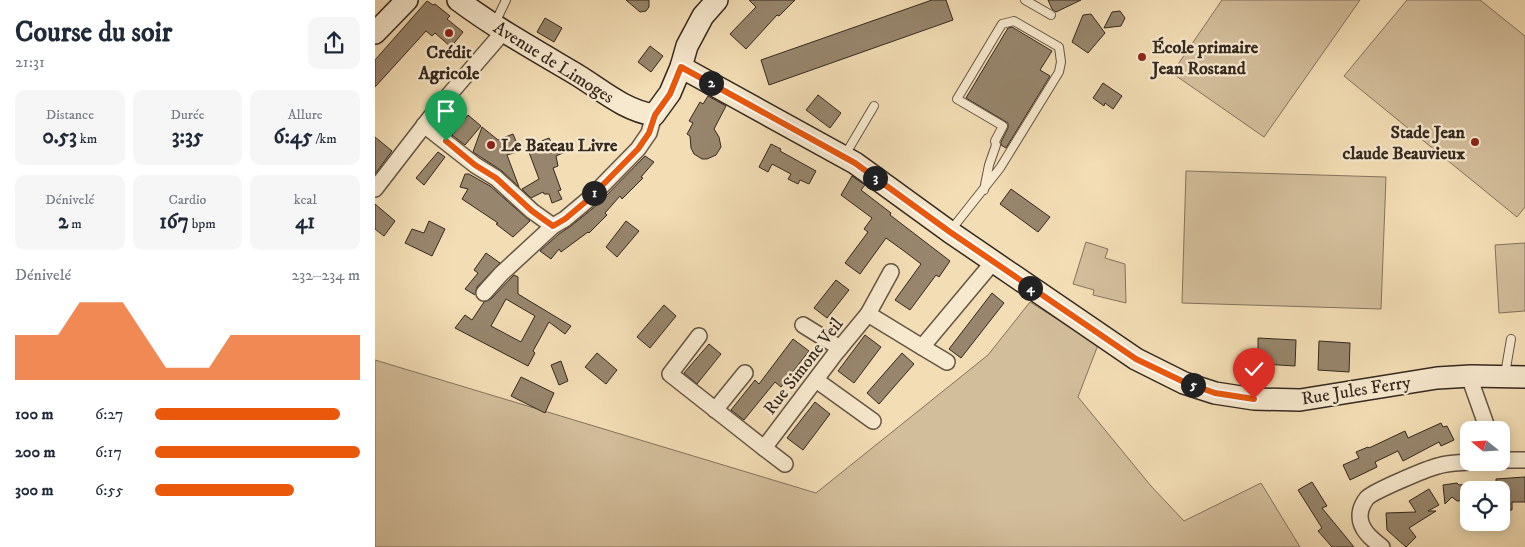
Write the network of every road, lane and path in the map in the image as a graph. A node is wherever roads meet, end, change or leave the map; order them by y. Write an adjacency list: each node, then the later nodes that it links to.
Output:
1 (407, 0): 8 (main road)
2 (457, 0): 7 (main road, Avenue de Limoges)
3 (506, 0): 7 (lane)
4 (717, 0): 9 (main road)
5 (1025, 0): 6 (lane)
6 (1051, 15)
7 (499, 28): 11 (main road, Avenue de Limoges); 12 (street)
8 (375, 33)
9 (681, 67): 11 (main road); 13 (main road, Rue Jules Ferry)
10 (874, 106): 13 (lane)
11 (655, 115): 16 (street)
12 (424, 125): 14 (street); 16 (street)
13 (844, 157): 17 (main road, Rue Jules Ferry)
14 (375, 189)
15 (984, 190): 15 (lane); 17 (lane)
16 (553, 226): 20 (street)
17 (950, 232): 18 (main road, Rue Jules Ferry)
18 (994, 261): 25 (street); 29 (main road, Rue Jules Ferry)
19 (891, 272): 21 (street)
20 (484, 293)
21 (868, 314): 25 (street, Rue Simone Veil); 26 (street, Rue Simone Veil)
22 (803, 325): 26 (street)
23 (699, 336): 32 (street)
24 (1511, 339): 30 (lane)
25 (922, 346): 27 (street, Rue Simone Veil)
26 (840, 348): 31 (street, Rue Simone Veil)
27 (947, 362)
28 (745, 373): 32 (street)
29 (1471, 376): 30 (main road, Rue Jules Ferry); 34 (street)
30 (1515, 376)
31 (816, 380): 33 (street); 35 (street, Rue Simone Veil)
32 (715, 410): 35 (street)
33 (873, 421)
34 (1485, 421)
35 (764, 448): 39 (street)
36 (1510, 460): 37 (street)
37 (1525, 460)
38 (1460, 462): 40 (street)
39 (785, 464)
40 (1381, 547)

